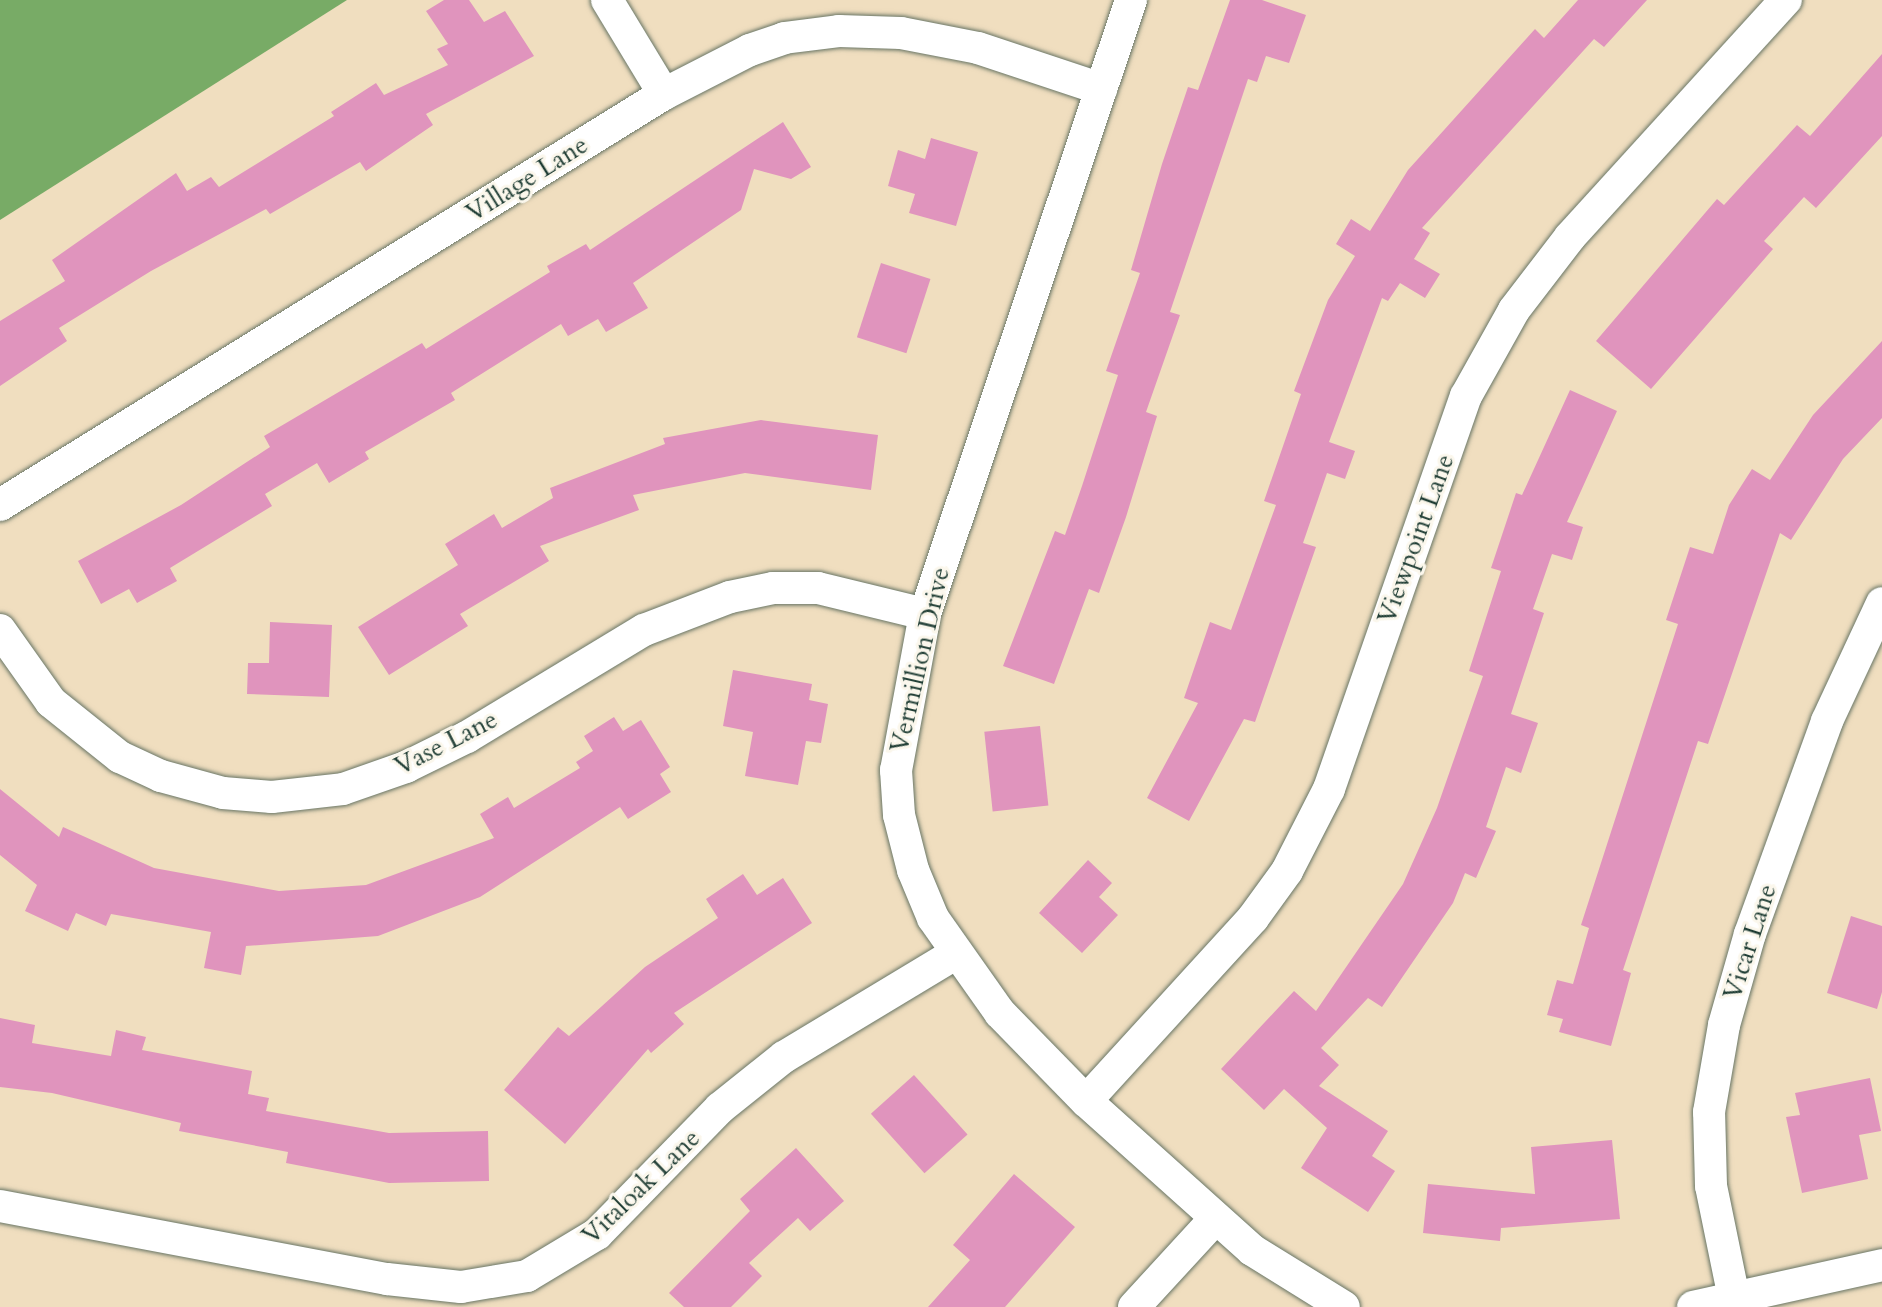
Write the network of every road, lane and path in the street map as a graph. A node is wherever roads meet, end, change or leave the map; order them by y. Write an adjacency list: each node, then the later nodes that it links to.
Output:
1 (607, 0): 5 (street)
2 (1131, 0): 4 (street, Vermillion Drive)
3 (1786, 0): 11 (street, Viewpoint Lane)
4 (1101, 89): 5 (street, Village Lane); 8 (street, Vermillion Drive)
5 (664, 94): 6 (street, Village Lane)
6 (0, 505)
7 (1882, 603): 15 (street, Vicar Lane)
8 (925, 614): 9 (street, Vase Lane); 10 (street, Vermillion Drive)
9 (0, 630)
10 (955, 954): 11 (street, Vermillion Drive); 12 (street, Vitaloak Lane)
11 (1086, 1101): 13 (street, Vermillion Drive)
12 (0, 1206)
13 (1215, 1219): 16 (street); 17 (street, Vermillion Drive)
14 (1882, 1265): 15 (street)
15 (1734, 1298): 18 (street)
16 (1134, 1307)
17 (1344, 1307)
18 (1693, 1307)

